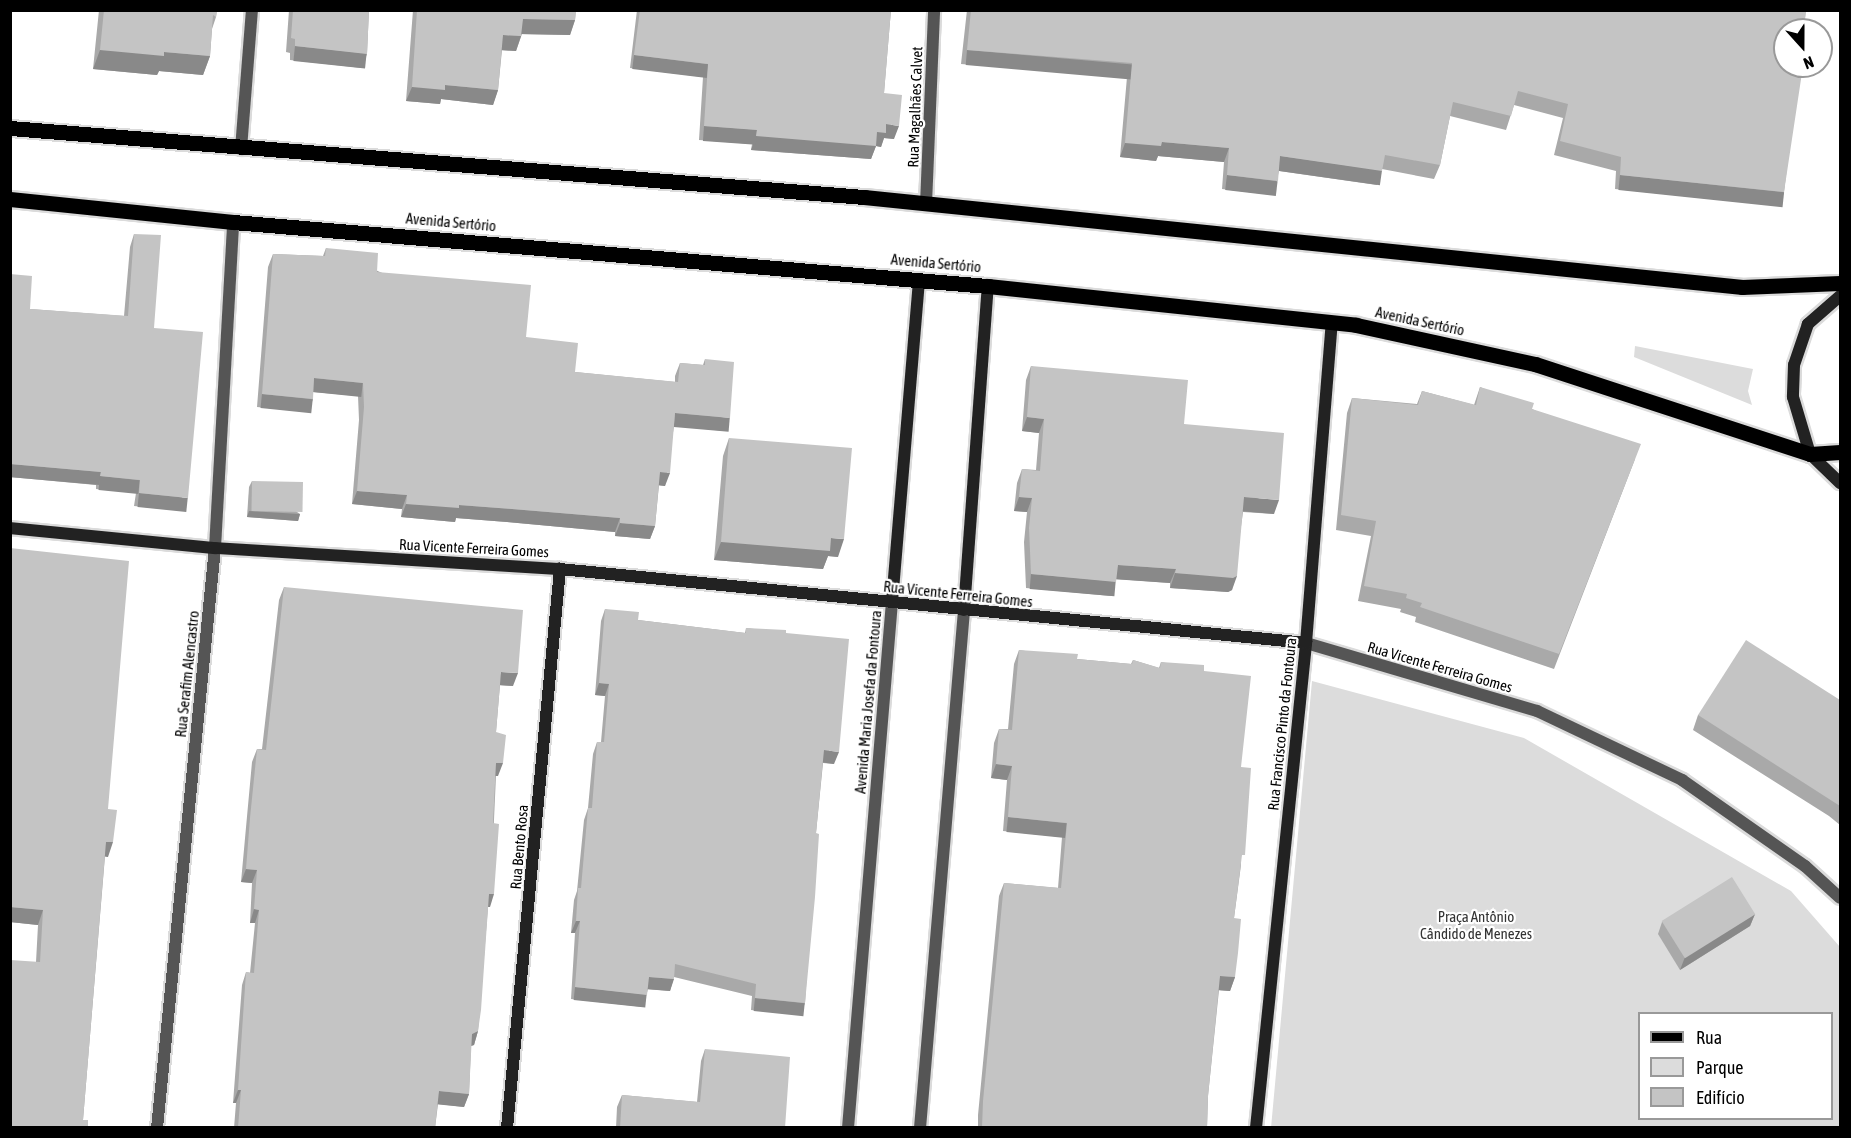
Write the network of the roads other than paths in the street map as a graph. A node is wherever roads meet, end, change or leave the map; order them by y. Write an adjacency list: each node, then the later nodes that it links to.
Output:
1 (252, 10): 4 (street)
2 (934, 10): 6 (street, Rua Magalhães Calvet)
3 (10, 128): 4 (main road)
4 (241, 148): 6 (main road)
5 (10, 199): 7 (main road, Avenida Sertório)
6 (926, 204): 9 (main road)
7 (233, 222): 8 (main road, Avenida Sertório); 17 (street, Rua Serafim Alencastro)
8 (919, 280): 10 (main road, Avenida Sertório); 19 (street, Avenida Maria Josefa da Fontoura)
9 (1840, 283)
10 (987, 286): 12 (main road, Avenida Sertório); 20 (street)
11 (1840, 296): 14 (street)
12 (1332, 322): 14 (main road, Avenida Sertório); 21 (street, Rua Francisco Pinto da Fontoura)
13 (1840, 452): 14 (main road, Avenida Sertório)
14 (1810, 454): 15 (street)
15 (1840, 483)
16 (10, 528): 17 (street, Rua Vicente Ferreira Gomes)
17 (215, 548): 18 (street, Rua Vicente Ferreira Gomes); 23 (street, Rua Serafim Alencastro)
18 (560, 569): 19 (street, Rua Vicente Ferreira Gomes); 24 (street, Rua Bento Rosa)
19 (892, 602): 20 (street, Rua Vicente Ferreira Gomes); 25 (street, Avenida Maria Josefa da Fontoura)
20 (964, 610): 21 (street, Rua Vicente Ferreira Gomes); 26 (street)
21 (1306, 643): 22 (street, Rua Vicente Ferreira Gomes); 27 (street, Rua Francisco Pinto da Fontoura)
22 (1840, 898)
23 (157, 1128)
24 (507, 1128)
25 (848, 1128)
26 (920, 1128)
27 (1256, 1128)

